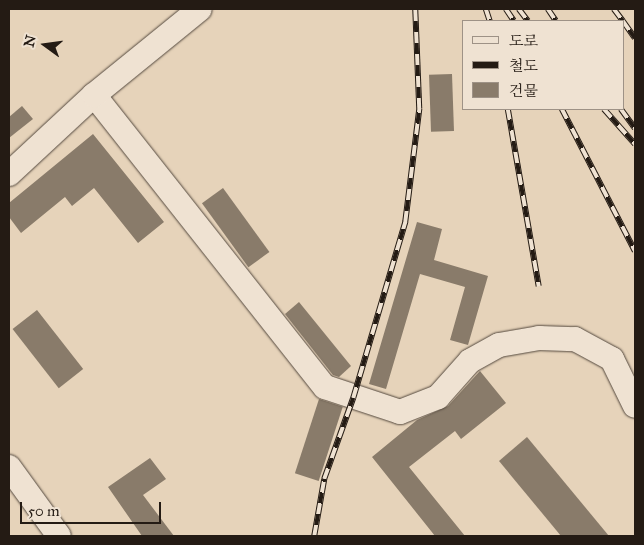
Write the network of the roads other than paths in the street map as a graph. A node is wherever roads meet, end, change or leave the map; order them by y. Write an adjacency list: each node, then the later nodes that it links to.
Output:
1 (200, 9): 2 (street)
2 (94, 96): 3 (street); 4 (street)
3 (9, 174)
4 (635, 406)
5 (9, 467): 6 (street)
6 (59, 536)

